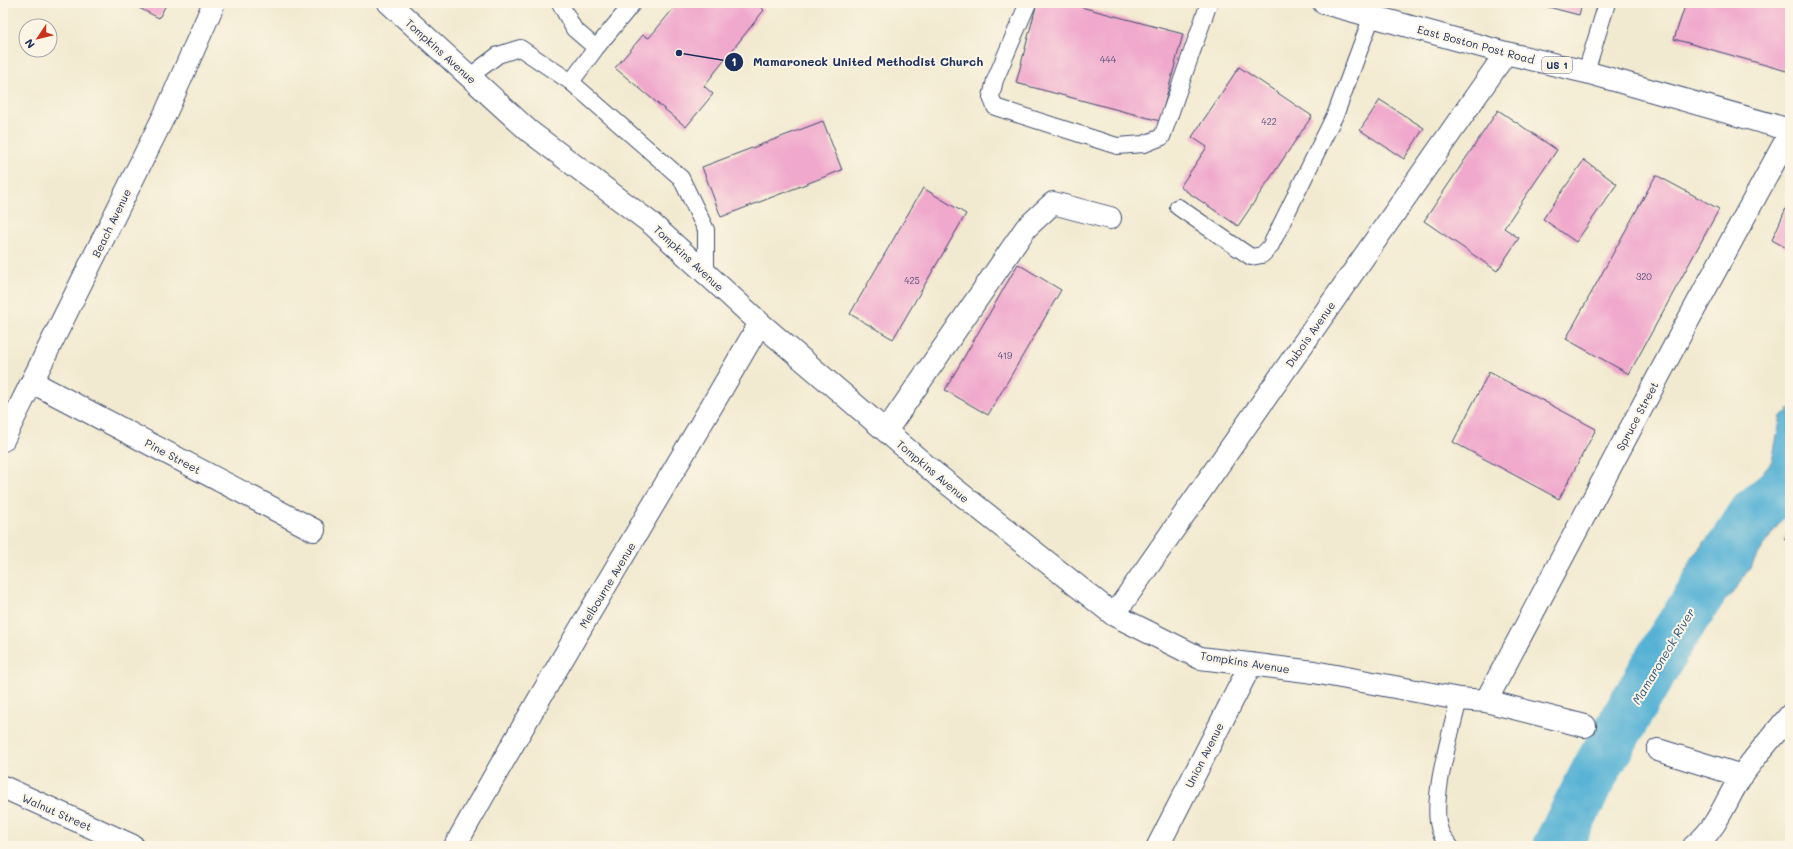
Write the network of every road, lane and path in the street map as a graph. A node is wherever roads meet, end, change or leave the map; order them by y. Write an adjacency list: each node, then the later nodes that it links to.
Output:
1 (214, 3): 20 (street, Beach Avenue)
2 (389, 3): 13 (street, Tompkins Avenue)
3 (560, 3): 10 (lane)
4 (633, 3): 10 (lane)
5 (1028, 3): 6 (lane)
6 (1209, 3)
7 (1324, 3): 9 (street, East Boston Post Road / US 1)
8 (1607, 3): 12 (lane)
9 (1372, 16): 11 (street, East Boston Post Road / US 1); 16 (lane)
10 (596, 48): 14 (lane)
11 (1506, 53): 12 (street, East Boston Post Road / US 1); 24 (street, Dubois Avenue)
12 (1586, 72): 15 (street, East Boston Post Road / US 1)
13 (469, 77): 14 (lane); 18 (street, Tompkins Avenue)
14 (570, 82): 18 (lane)
15 (1790, 132): 27 (street, Spruce Street)
16 (1178, 207)
17 (1110, 218): 21 (street)
18 (706, 274): 19 (street, Tompkins Avenue)
19 (760, 323): 21 (street, Tompkins Avenue); 35 (street, Melbourne Avenue)
20 (32, 382): 22 (street, Beach Avenue); 23 (street, Pine Street)
21 (886, 431): 24 (street, Tompkins Avenue)
22 (3, 440)
23 (314, 530)
24 (1114, 615): 25 (street, Tompkins Avenue)
25 (1251, 664): 26 (street, Tompkins Avenue); 36 (street, Union Avenue)
26 (1459, 699): 27 (street, Tompkins Avenue); 37 (lane)
27 (1486, 701): 29 (street, Tompkins Avenue)
28 (1790, 715): 31 (street)
29 (1585, 726)
30 (1658, 750): 31 (street)
31 (1742, 776): 33 (street)
32 (3, 787): 34 (street, Walnut Street)
33 (1700, 844)
34 (133, 846)
35 (455, 846)
36 (1158, 846)
37 (1450, 846)

